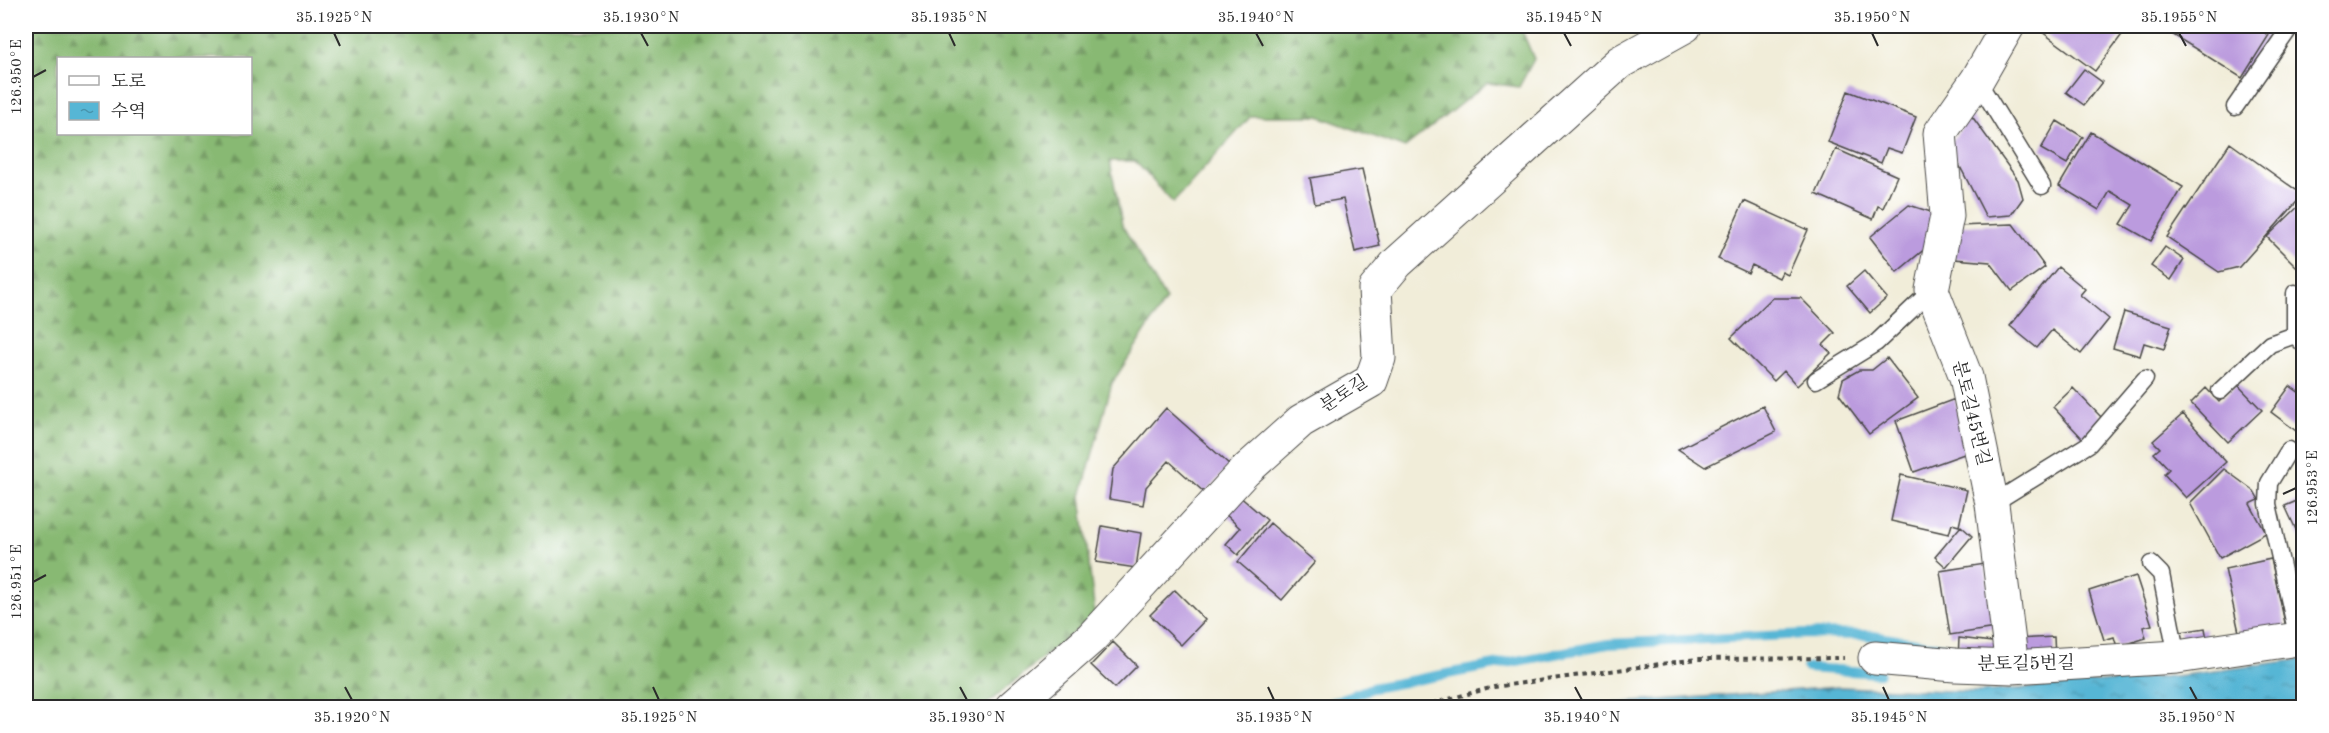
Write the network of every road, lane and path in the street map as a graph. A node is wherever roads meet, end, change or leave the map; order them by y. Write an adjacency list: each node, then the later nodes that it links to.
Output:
1 (1685, 26): 20 (street, 분토길)
2 (2008, 26): 4 (street)
3 (2290, 26): 5 (lane)
4 (1977, 80): 6 (lane); 7 (street)
5 (2235, 107)
6 (2042, 186)
7 (1932, 290): 11 (lane); 14 (street, 분토길45번길)
8 (2295, 293): 9 (lane)
9 (2299, 340): 12 (lane)
10 (2145, 379): 14 (lane)
11 (1816, 380)
12 (2220, 391)
13 (2289, 450): 16 (lane, 분토길5번길)
14 (1992, 504): 19 (street, 분토길45번길)
15 (2151, 564): 17 (lane)
16 (2301, 639): 17 (street, 분토길5번길)
17 (2177, 657): 19 (street, 분토길5번길)
18 (1875, 658): 19 (street, 분토길5번길); 21 (path)
19 (2012, 667)
20 (1011, 708)
21 (1415, 708)

